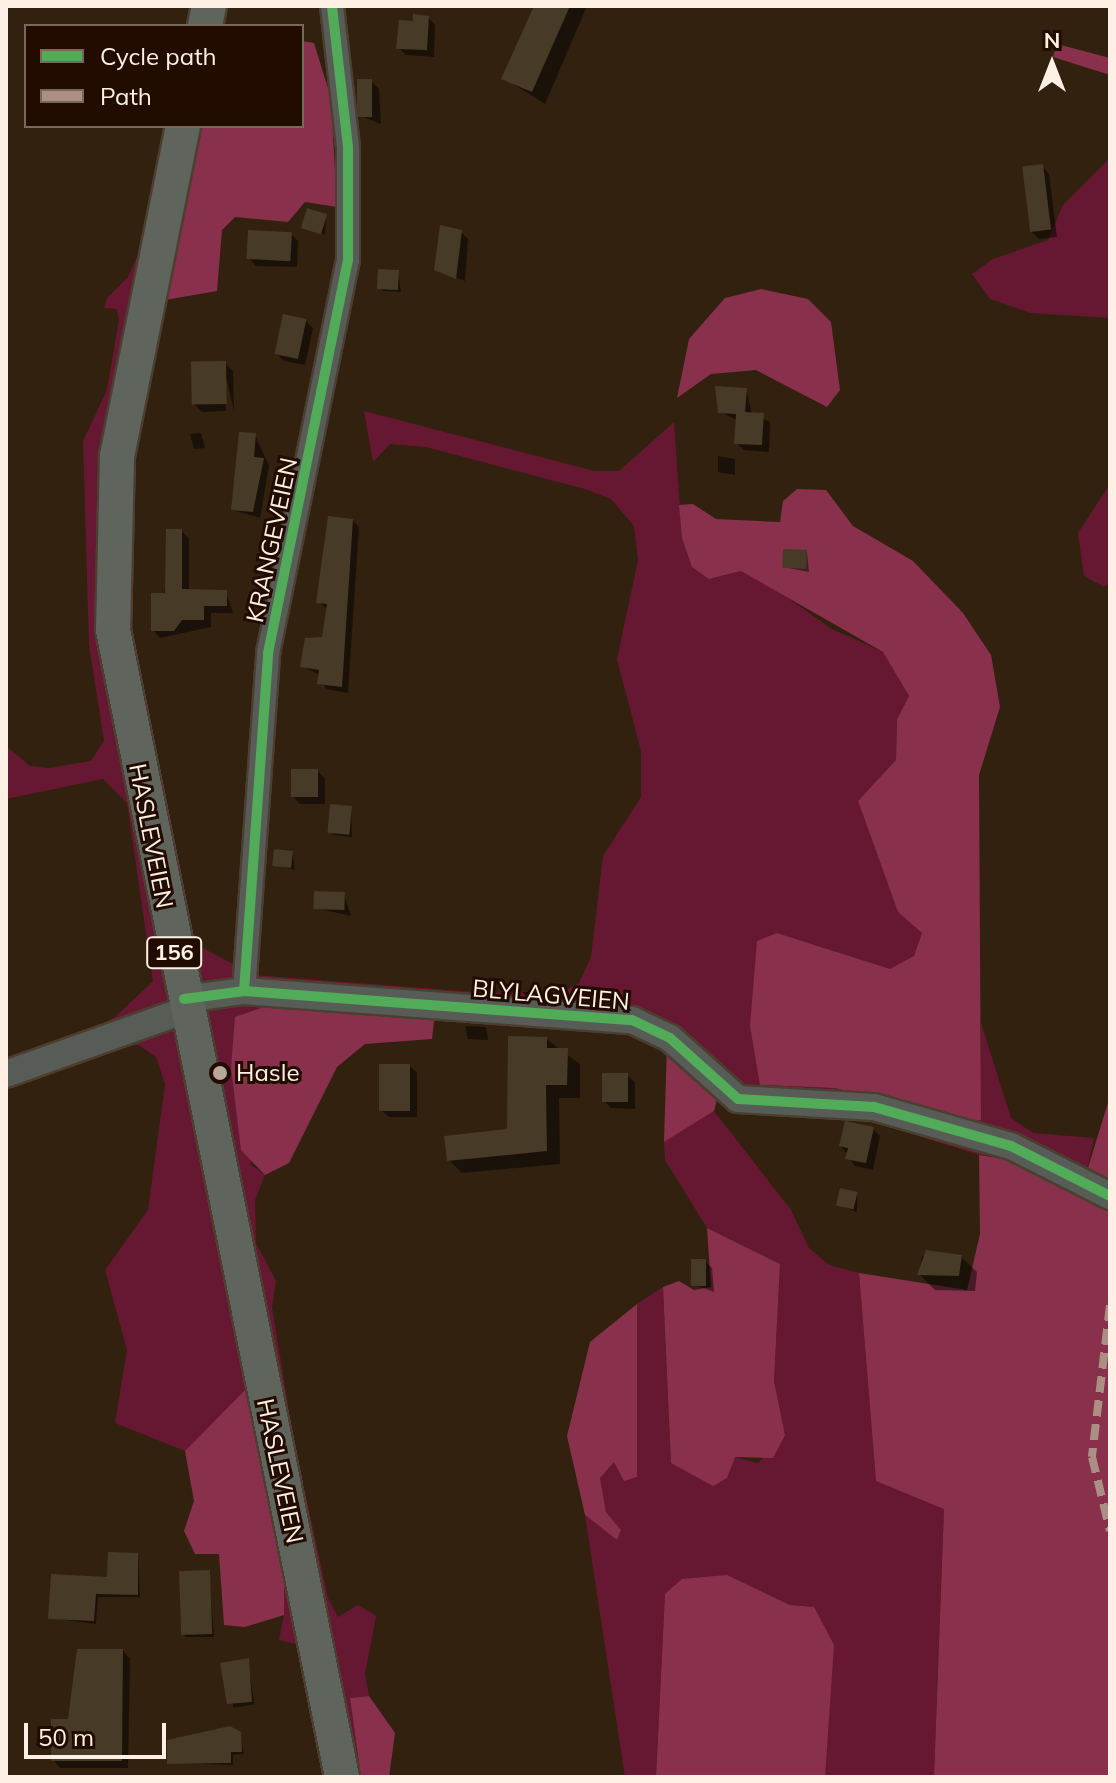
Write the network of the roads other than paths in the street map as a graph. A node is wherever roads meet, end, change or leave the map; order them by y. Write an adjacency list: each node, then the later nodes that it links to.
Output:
1 (332, 6): 3 (street, KRANGEVEIEN)
2 (183, 128): 4 (main road, HASLEVEIEN / 156)
3 (244, 991): 4 (street, BLYLAGVEIEN); 6 (street, BLYLAGVEIEN)
4 (185, 1004): 5 (street, BLYLAGVEIEN); 7 (main road, HASLEVEIEN / 156)
5 (6, 1074)
6 (1110, 1196)
7 (342, 1777)

